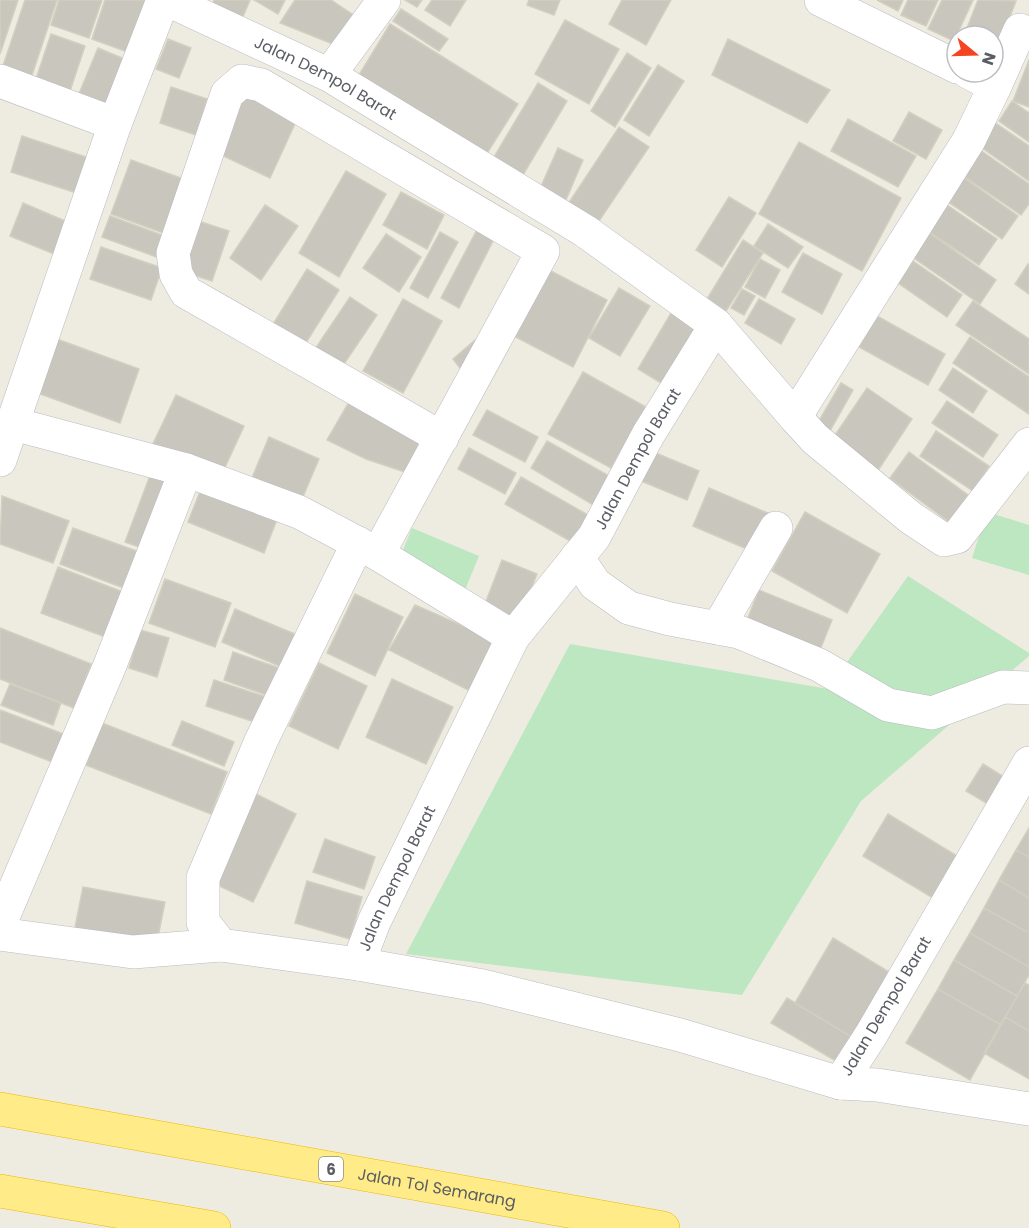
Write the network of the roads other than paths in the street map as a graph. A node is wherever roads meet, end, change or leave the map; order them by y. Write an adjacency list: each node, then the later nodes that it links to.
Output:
1 (163, 0): 11 (street)
2 (168, 0): 8 (street, Jalan Dempol Barat)
3 (384, 0): 8 (street)
4 (821, 0): 7 (street)
5 (1026, 25): 6 (street)
6 (1005, 50)
7 (945, 61)
8 (329, 75): 12 (street, Jalan Dempol Barat)
9 (0, 81): 11 (street)
10 (980, 84): 13 (street)
11 (115, 124): 14 (street)
12 (716, 325): 13 (street, Jalan Dempol Barat); 21 (street, Jalan Dempol Barat)
13 (795, 417): 16 (street, Jalan Dempol Barat)
14 (14, 424): 17 (street); 18 (street)
15 (442, 438): 15 (street); 20 (street)
16 (1029, 444)
17 (0, 460)
18 (186, 470): 20 (street); 26 (street)
19 (776, 528): 22 (street)
20 (368, 548): 23 (street); 28 (street)
21 (577, 557): 22 (street); 23 (street, Jalan Dempol Barat)
22 (718, 628): 24 (street)
23 (513, 637): 29 (street, Jalan Dempol Barat)
24 (1029, 688)
25 (1029, 764): 30 (street, Jalan Dempol Barat)
26 (0, 924)
27 (0, 934): 28 (street, Jalan Dempol Barat)
28 (221, 945): 29 (street, Jalan Dempol Barat)
29 (358, 964): 30 (street)
30 (840, 1083): 32 (street, Jalan Dempol Barat)
31 (0, 1109): 35 (highway, Jalan Tol Semarang / 6)
32 (1029, 1109)
33 (0, 1191): 34 (highway)
34 (214, 1228)
35 (663, 1228)

